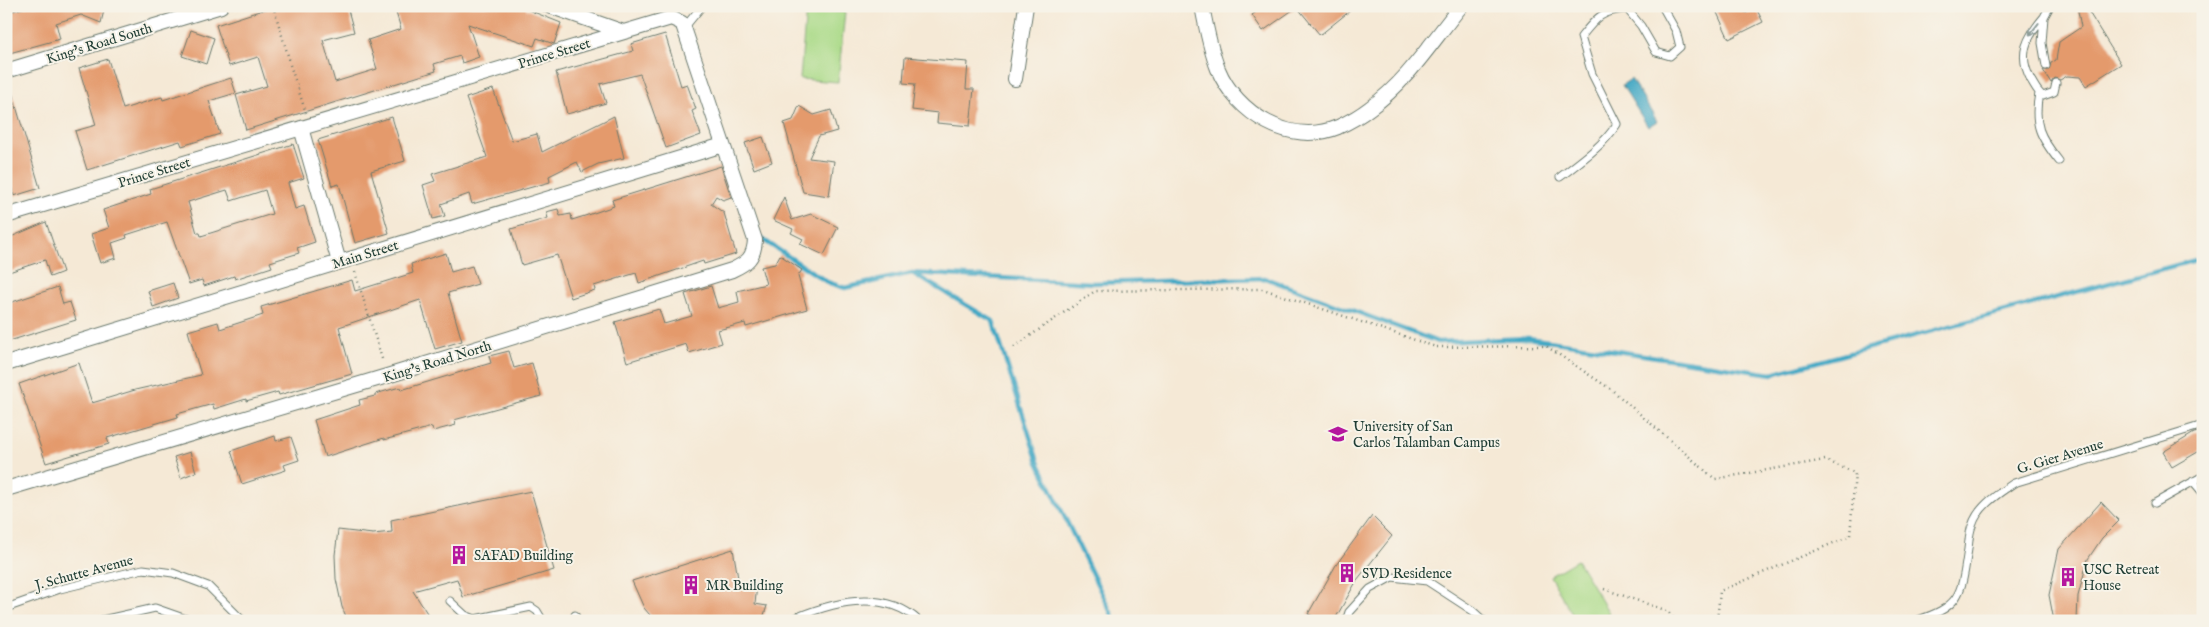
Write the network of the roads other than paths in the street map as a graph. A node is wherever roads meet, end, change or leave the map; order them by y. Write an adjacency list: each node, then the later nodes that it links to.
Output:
1 (221, 6): 13 (street, King's Road South)
2 (549, 6): 11 (street)
3 (702, 6): 10 (lane)
4 (1026, 6): 14 (street)
5 (1202, 6): 6 (street)
6 (1461, 6)
7 (1662, 6): 20 (lane)
8 (2050, 6): 9 (lane)
9 (2044, 17): 12 (lane); 16 (lane, one-way to 16)
10 (684, 28): 11 (street, Prince Street); 18 (street)
11 (621, 32): 17 (street, Prince Street)
12 (2046, 66)
13 (6, 71)
14 (1015, 79)
15 (2056, 83): 16 (lane)
16 (2039, 93): 19 (lane)
17 (305, 126): 21 (street, Prince Street); 22 (street)
18 (723, 145): 22 (street, Main Street); 27 (street, King's Road North)
19 (2060, 161)
20 (1560, 177)
21 (6, 216)
22 (345, 261): 23 (street, Main Street)
23 (6, 364)
24 (2203, 425): 41 (lane, G. Gier Avenue)
25 (2203, 476): 26 (lane)
26 (2193, 482): 28 (lane); 29 (lane)
27 (6, 489)
28 (2203, 493)
29 (2155, 503)
30 (450, 600): 32 (lane)
31 (6, 608): 35 (lane, J. Schutte Avenue)
32 (483, 619): 36 (lane)
33 (102, 620): 34 (lane)
34 (192, 621)
35 (243, 621)
36 (543, 621)
37 (788, 621): 38 (lane)
38 (919, 621)
39 (1346, 621): 40 (lane)
40 (1484, 621)
41 (1915, 621)

